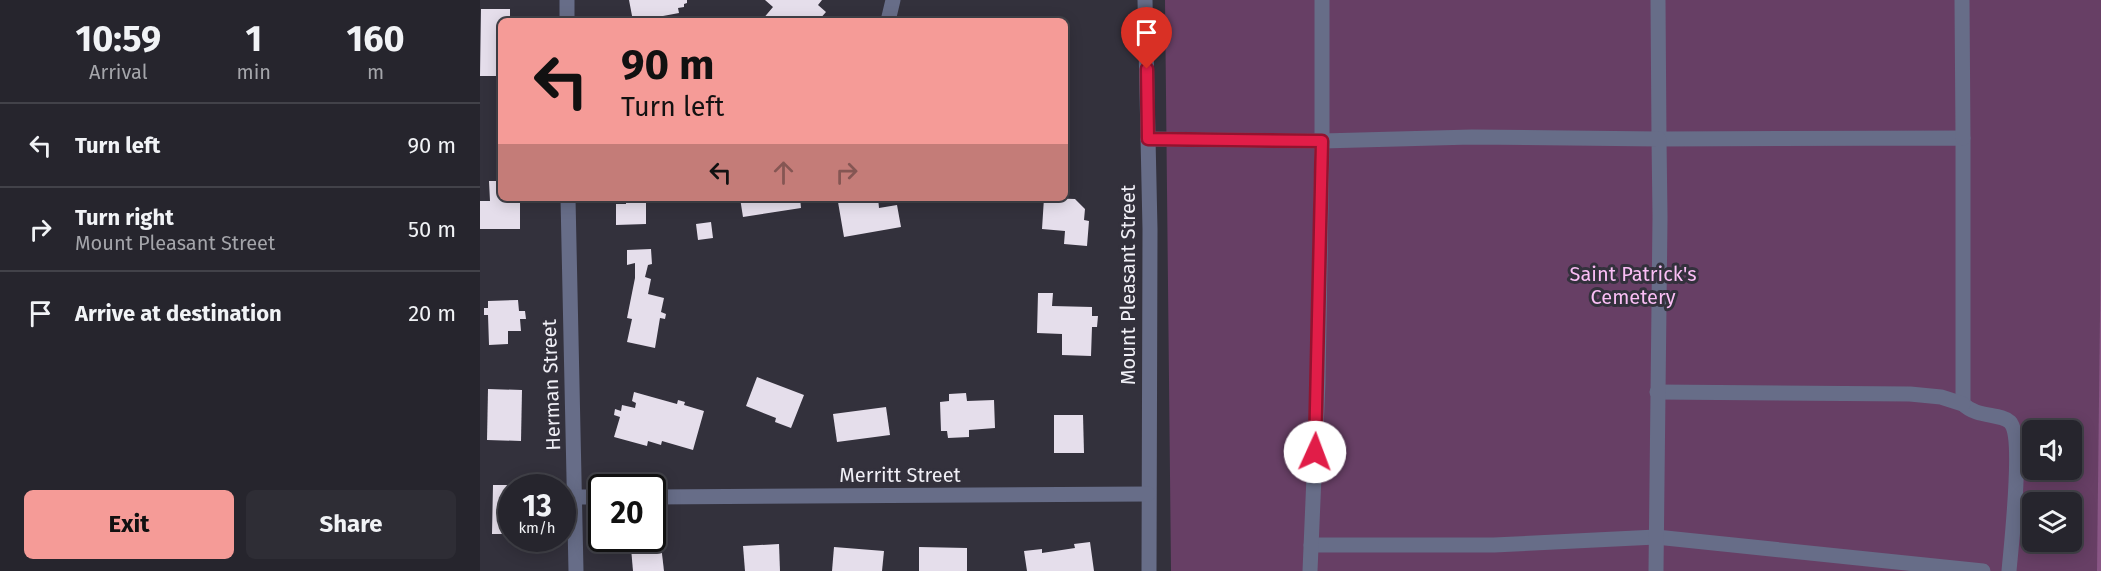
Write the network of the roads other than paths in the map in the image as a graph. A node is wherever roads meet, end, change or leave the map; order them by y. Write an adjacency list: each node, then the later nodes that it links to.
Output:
1 (567, 0): 7 (street)
2 (893, 0): 8 (street)
3 (1146, 0): 10 (street, Mount Pleasant Street)
4 (1322, 0): 12 (street)
5 (1658, 0): 11 (street)
6 (1962, 0): 9 (street)
7 (567, 18)
8 (889, 18)
9 (1963, 138): 11 (street); 15 (street)
10 (1148, 139): 12 (street); 17 (street, Mount Pleasant Street)
11 (1659, 139): 12 (street); 14 (street)
12 (1322, 141): 22 (street)
13 (568, 201): 16 (street, Herman Street)
14 (1657, 392): 15 (street); 21 (street)
15 (1963, 404): 29 (street)
16 (575, 474)
17 (1148, 494): 20 (street, Merritt Street); 25 (street, Mount Pleasant Street)
18 (576, 497): 19 (street)
19 (588, 497)
20 (666, 497)
21 (1656, 537): 22 (street); 27 (street); 28 (street)
22 (1311, 545): 26 (street)
23 (576, 552): 24 (street, Herman Street)
24 (576, 571)
25 (1149, 571)
26 (1310, 571)
27 (1656, 571)
28 (1983, 571)
29 (2009, 571)

